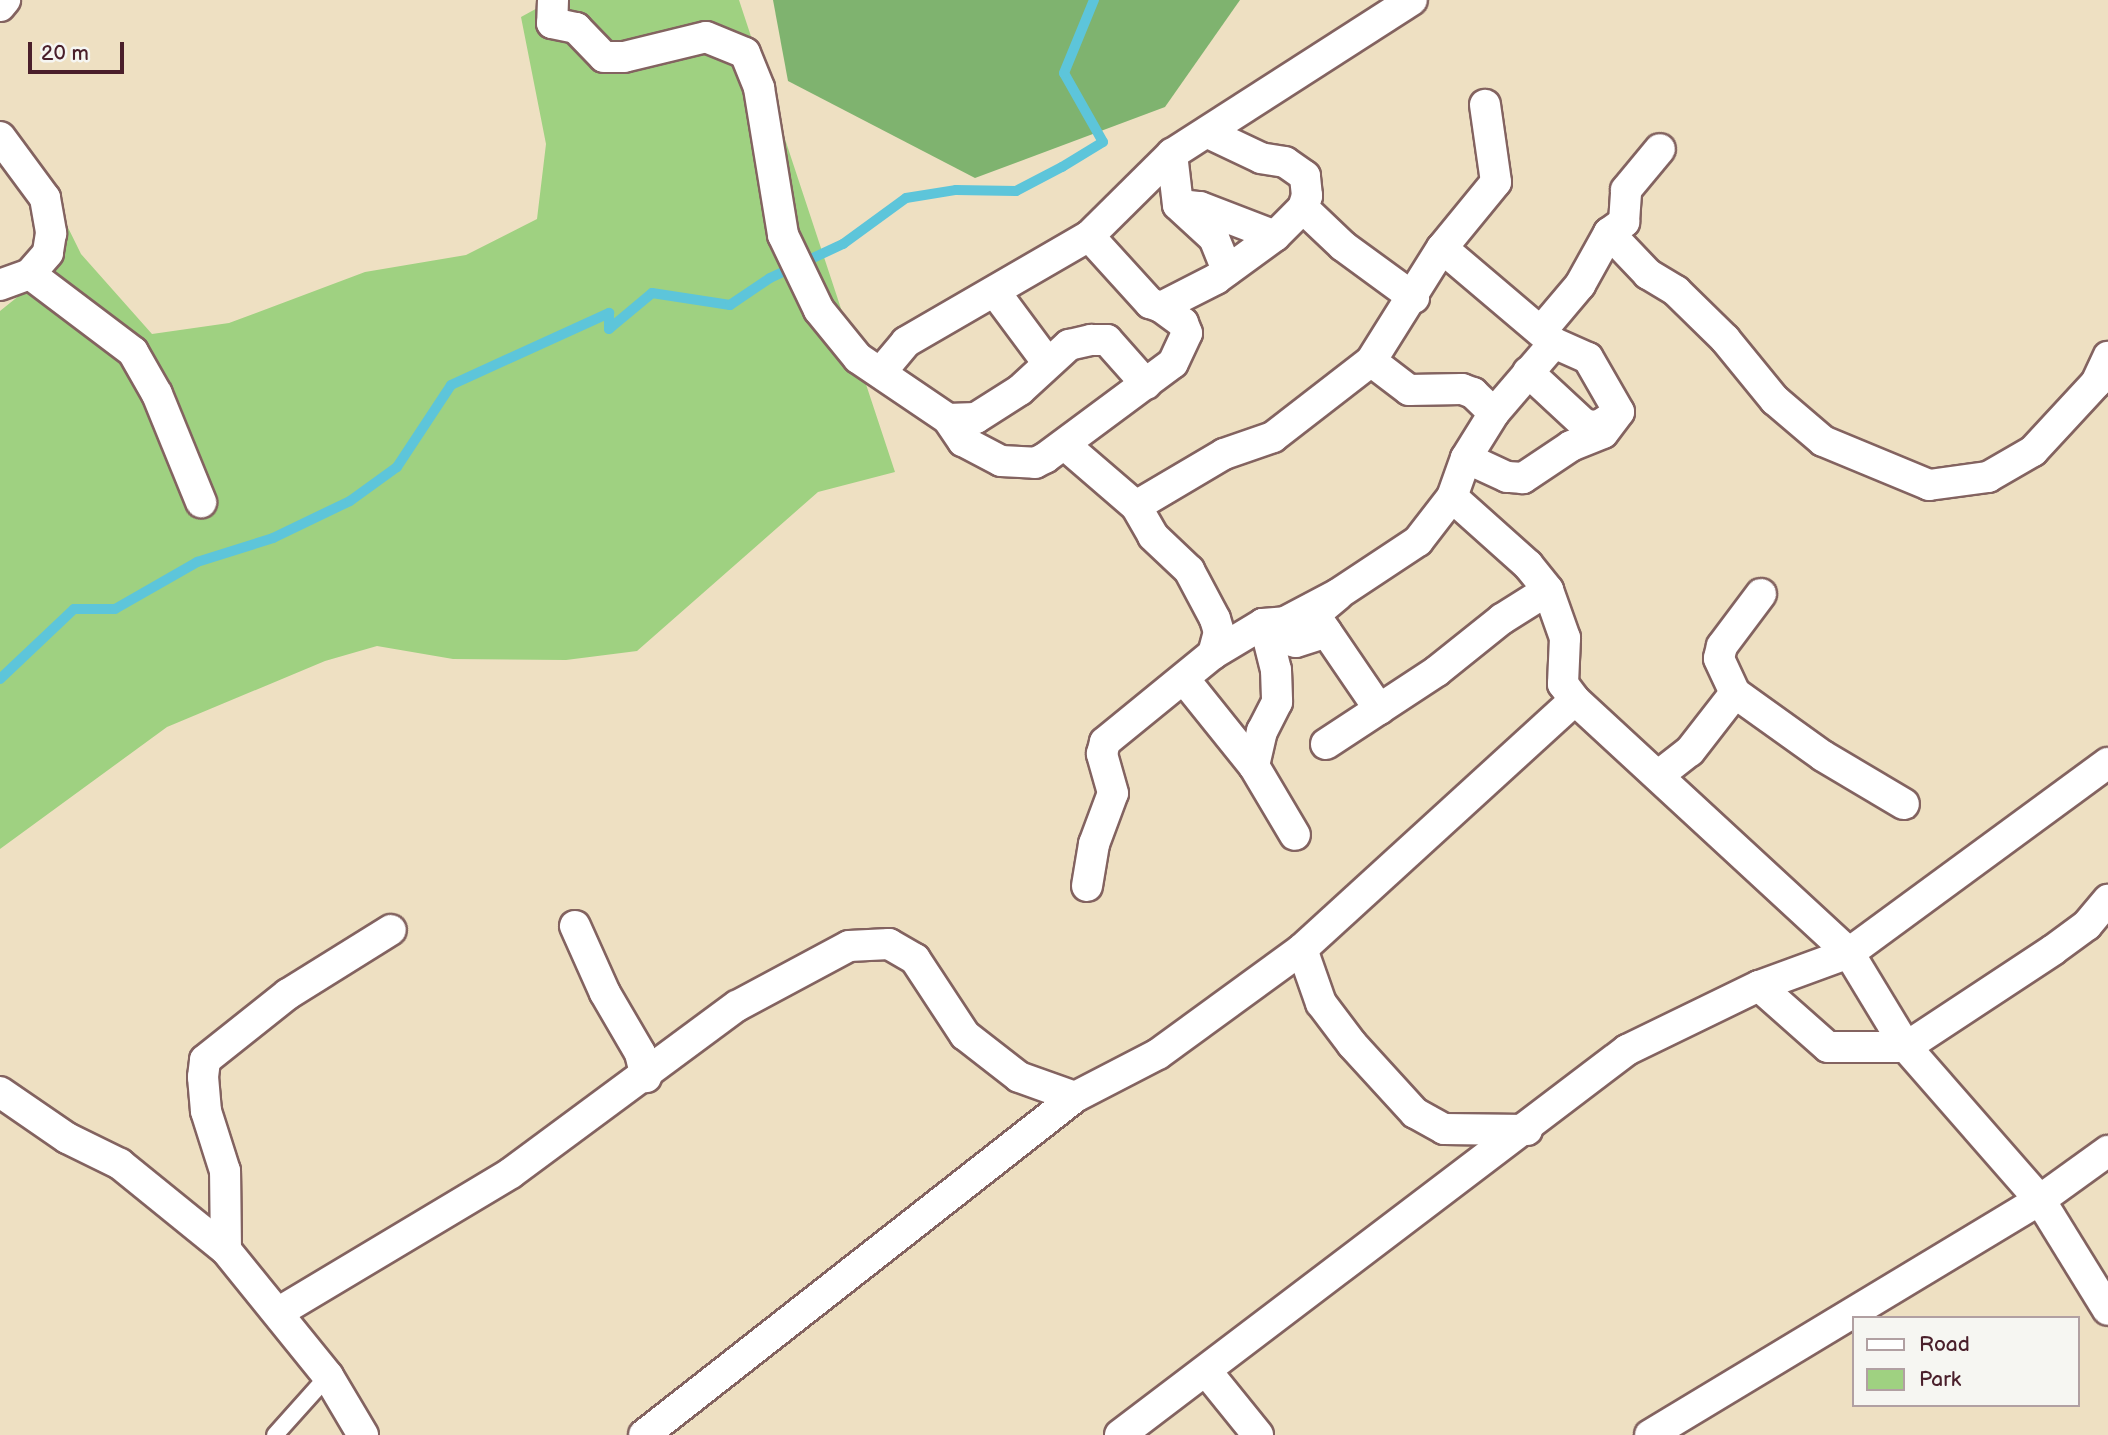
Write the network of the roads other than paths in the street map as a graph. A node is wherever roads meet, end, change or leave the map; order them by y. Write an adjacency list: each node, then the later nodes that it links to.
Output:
1 (5, 0): 4 (street)
2 (553, 0): 27 (street)
3 (1412, 0): 6 (street)
4 (0, 6)
5 (1485, 105): 16 (street)
6 (1208, 133): 9 (street); 11 (street)
7 (0, 137): 18 (street)
8 (1660, 149): 13 (street)
9 (1171, 155): 10 (street); 14 (street)
10 (1178, 205): 12 (street); 17 (street)
11 (1303, 208): 15 (street); 21 (street)
12 (1238, 221): 15 (street); 17 (street)
13 (1609, 233): 23 (street); 24 (street)
14 (1088, 236): 20 (street); 22 (street)
15 (1275, 236): 17 (street)
16 (1442, 248): 21 (street); 23 (street)
17 (1237, 263): 22 (street)
18 (30, 274): 19 (street); 36 (street)
19 (0, 285)
20 (995, 292): 26 (street); 27 (street)
21 (1414, 298): 25 (street)
22 (1161, 307): 29 (street)
23 (1548, 337): 28 (street); 30 (street)
24 (2108, 356)
25 (1371, 361): 31 (street); 37 (street)
26 (1047, 362): 29 (street); 32 (street)
27 (881, 372): 32 (street)
28 (1528, 372): 30 (street); 31 (street)
29 (1146, 384): 33 (street)
30 (1619, 412): 34 (street)
31 (1494, 413): 34 (street)
32 (948, 419): 33 (street)
33 (1065, 445): 37 (street)
34 (1466, 458): 35 (street)
35 (1452, 497): 38 (street); 39 (street)
36 (201, 502)
37 (1136, 506): 43 (street)
38 (1548, 590): 46 (street); 47 (street)
39 (1338, 594): 41 (street); 42 (street)
40 (1760, 594): 45 (street)
41 (1264, 625): 42 (street); 43 (street); 50 (street)
42 (1326, 632): 47 (street)
43 (1213, 654): 44 (street)
44 (1184, 679): 50 (street); 54 (street)
45 (1735, 693): 51 (street); 52 (street)
46 (1576, 700): 51 (street); 58 (street)
47 (1379, 709): 48 (street)
48 (1326, 744)
49 (2108, 763): 59 (street)
50 (1254, 766): 53 (street)
51 (1659, 775): 59 (street)
52 (1904, 804)
53 (1295, 835)
54 (1087, 886)
55 (2108, 900): 61 (street)
56 (575, 926): 62 (street)
57 (391, 930): 68 (street)
58 (1302, 949): 64 (street); 65 (street)
59 (1849, 953): 60 (street); 61 (street)
60 (1759, 986): 61 (street); 65 (street)
61 (1906, 1047): 67 (street)
62 (646, 1077): 64 (street); 70 (street)
63 (0, 1092): 68 (street)
64 (1075, 1097): 75 (street)
65 (1527, 1130): 71 (street)
66 (2108, 1151): 67 (street)
67 (2040, 1200): 69 (street); 78 (street)
68 (226, 1250): 70 (street)
69 (2108, 1310)
70 (279, 1312): 72 (street)
71 (1207, 1372): 76 (street); 77 (street)
72 (328, 1376): 73 (lane); 74 (street)
73 (275, 1435)
74 (363, 1435)
75 (644, 1435)
76 (1120, 1435)
77 (1258, 1435)
78 (1650, 1435)

